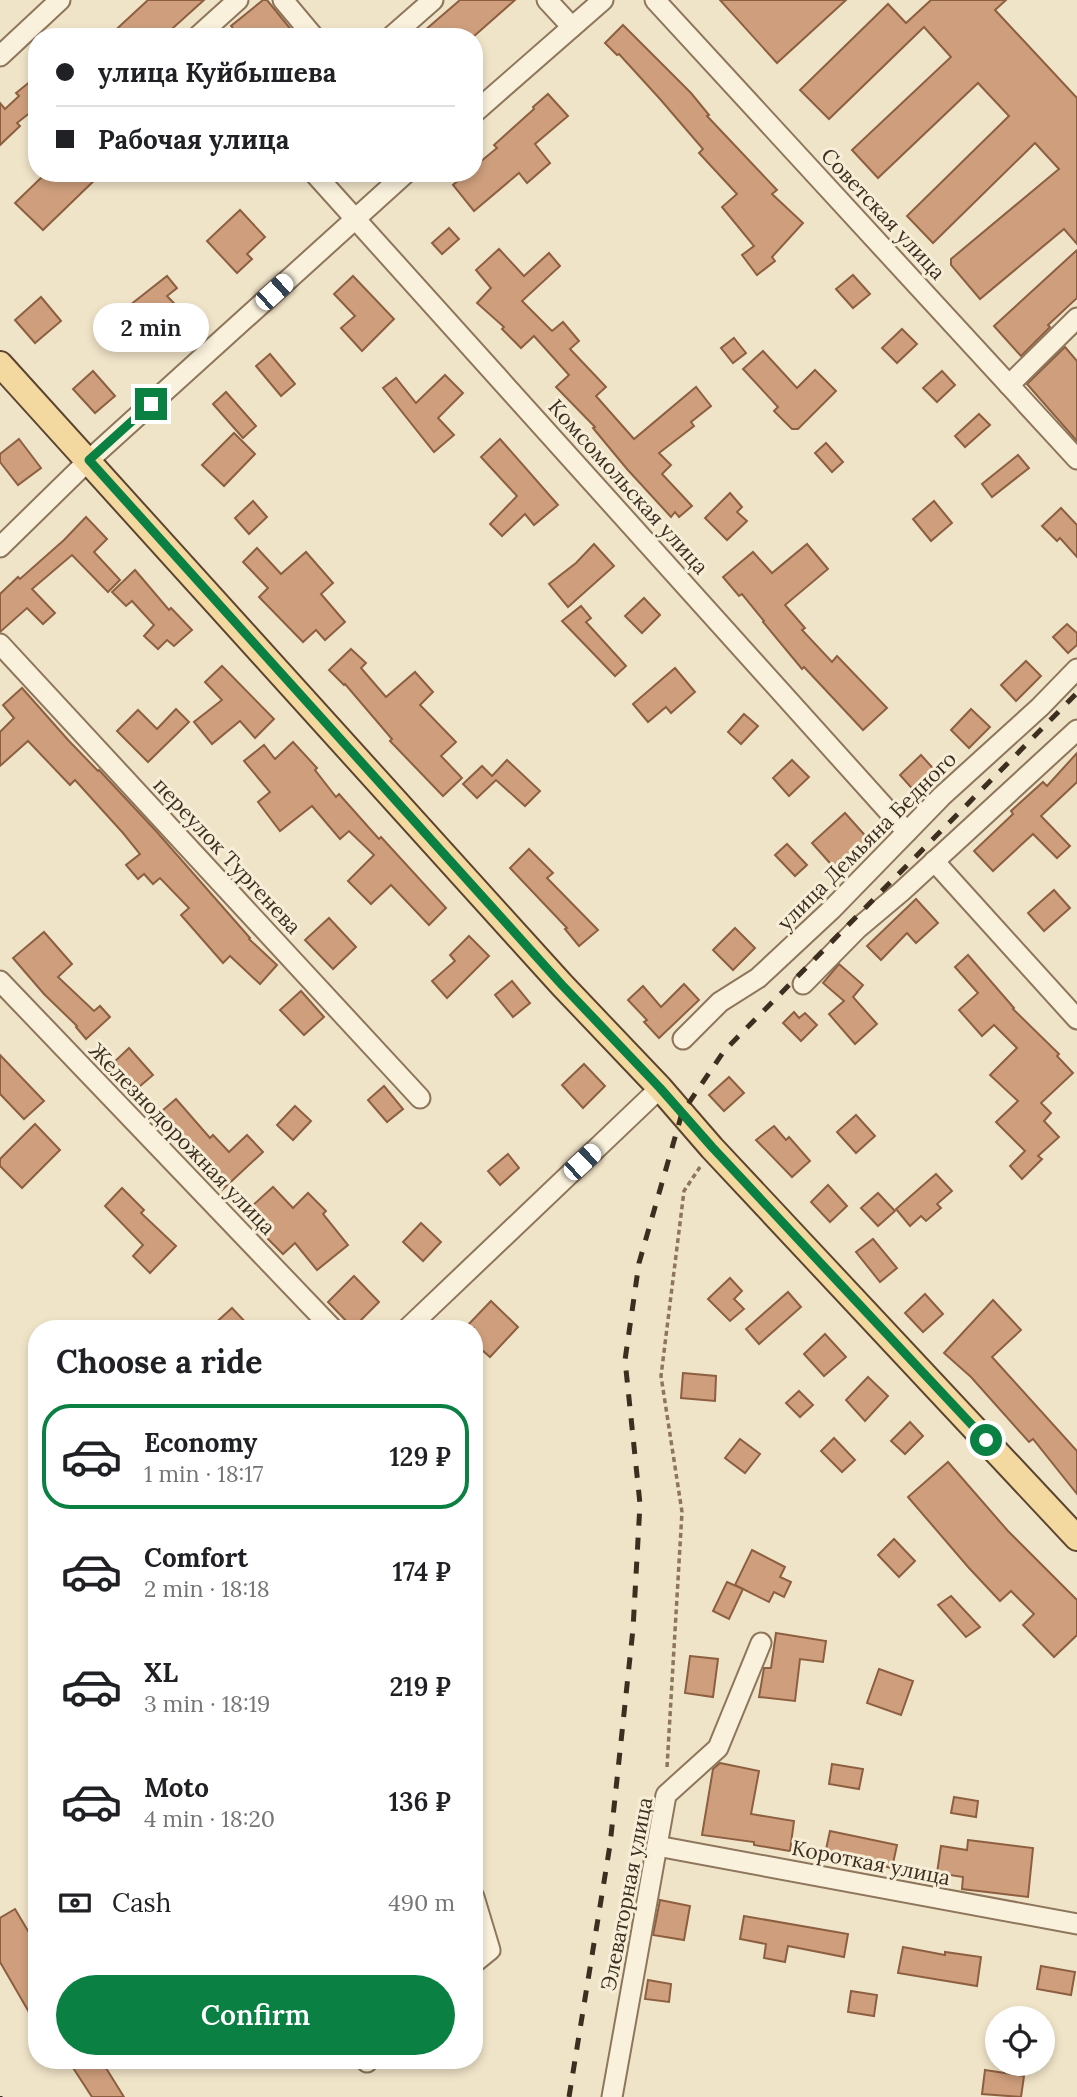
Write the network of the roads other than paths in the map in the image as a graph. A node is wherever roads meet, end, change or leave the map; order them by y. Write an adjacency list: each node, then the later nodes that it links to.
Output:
1 (60, 0): 9 (street)
2 (238, 0): 10 (street)
3 (283, 0): 11 (street)
4 (433, 0): 12 (street)
5 (547, 0): 8 (street)
6 (603, 0): 8 (street)
7 (660, 2): 21 (street, Советская улица)
8 (572, 27): 15 (street)
9 (30, 28)
10 (207, 28)
11 (306, 28)
12 (401, 28)
13 (28, 30): 14 (street)
14 (0, 56)
15 (483, 105)
16 (322, 182): 18 (street, Комсомольская улица)
17 (396, 182): 18 (street)
18 (355, 217): 23 (street); 28 (street, Комсомольская улица)
19 (1077, 318): 21 (street)
20 (0, 363): 23 (main road)
21 (1009, 385): 22 (street, Советская улица)
22 (1077, 459)
23 (89, 460): 24 (street); 34 (main road)
24 (0, 547)
25 (0, 644): 35 (street, переулок Тургенева)
26 (1077, 669): 28 (street, улица Демьяна Бедного)
27 (1077, 730): 29 (street)
28 (906, 832): 33 (street, улица Демьяна Бедного)
29 (934, 861): 31 (street); 32 (street)
30 (0, 981): 36 (street, Железнодорожная улица)
31 (803, 984)
32 (1077, 1019)
33 (683, 1039)
34 (660, 1088): 37 (street); 38 (main road)
35 (420, 1098)
36 (324, 1320)
37 (416, 1320)
38 (1077, 1538)
39 (761, 1643): 40 (street, Элеваторная улица)
40 (657, 1846): 41 (street, Короткая улица); 44 (street, Элеваторная улица)
41 (1077, 1924)
42 (483, 1927): 43 (street)
43 (483, 1956)
44 (612, 2097)

